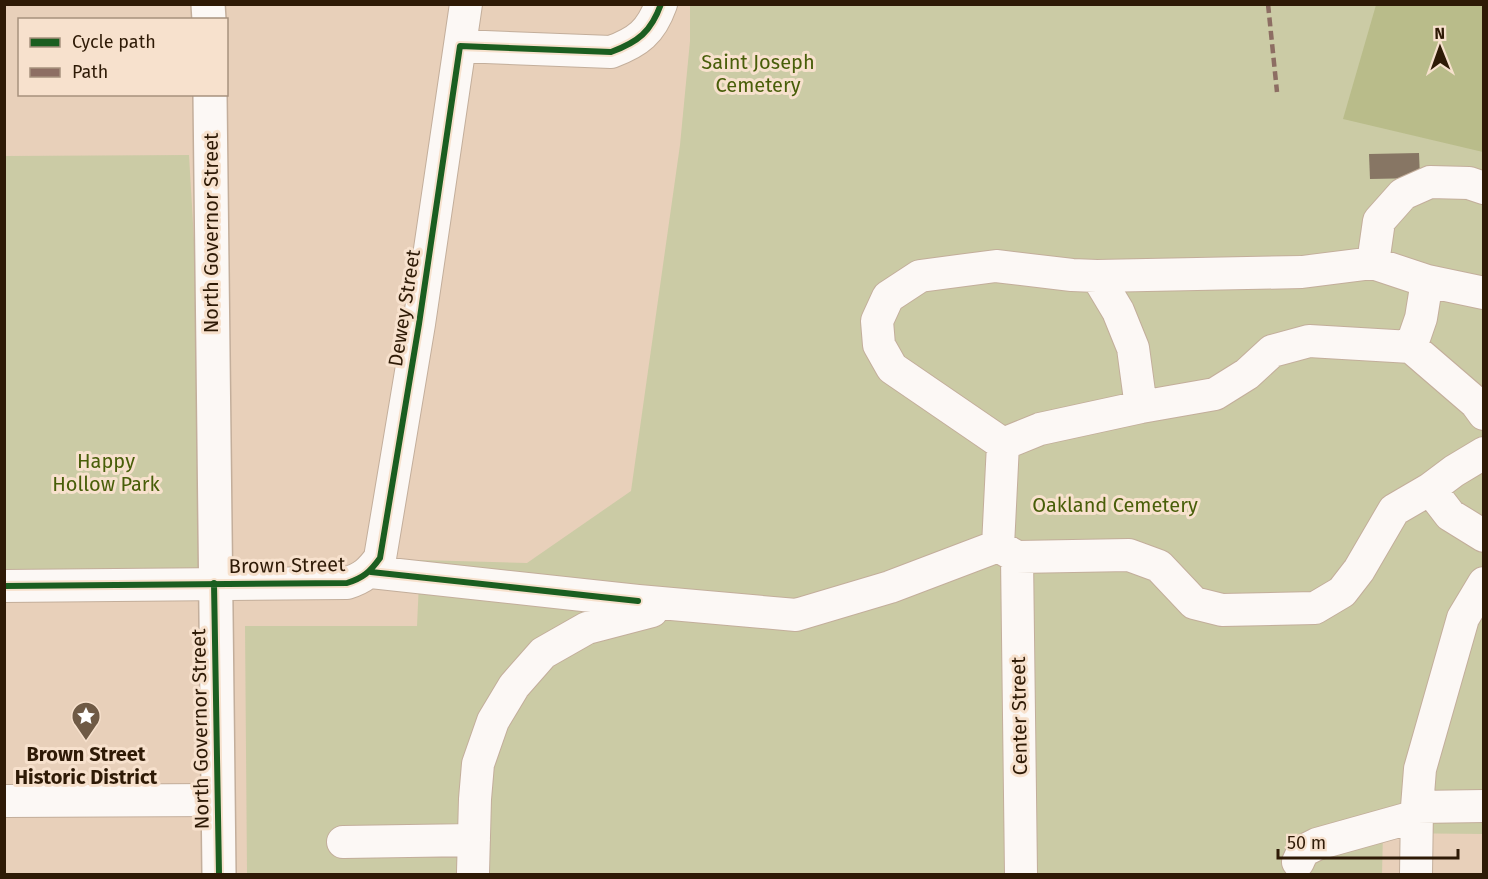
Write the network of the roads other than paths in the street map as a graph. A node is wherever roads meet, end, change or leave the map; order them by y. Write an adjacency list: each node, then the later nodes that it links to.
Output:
1 (466, 4): 3 (street, Dewey Street)
2 (661, 4): 3 (street)
3 (459, 46): 18 (street, Dewey Street)
4 (210, 96): 19 (main road, North Governor Street)
5 (1484, 188): 6 (street)
6 (1373, 263): 7 (street); 8 (street)
7 (1097, 276): 11 (street); 13 (street)
8 (1427, 281): 9 (street); 10 (street)
9 (1484, 293)
10 (1411, 347): 11 (street); 12 (street)
11 (1141, 407): 13 (street)
12 (1484, 414)
13 (1003, 444): 17 (street, Center Street)
14 (1484, 453): 15 (street)
15 (1430, 489): 16 (street); 17 (street)
16 (1484, 536)
17 (1007, 551): 22 (street, Brown Street); 33 (street, Center Street)
18 (371, 572): 19 (street, Brown Street); 22 (street, Brown Street)
19 (214, 583): 21 (street, Brown Street); 23 (main road, North Governor Street)
20 (1484, 583): 26 (street)
21 (4, 586)
22 (678, 605): 27 (street)
23 (218, 800): 24 (street); 32 (main road, North Governor Street)
24 (4, 801)
25 (1484, 806): 26 (street)
26 (1417, 812): 29 (street); 31 (street)
27 (474, 840): 28 (street); 30 (street)
28 (343, 842)
29 (1298, 862)
30 (473, 872)
31 (1416, 873)
32 (219, 874)
33 (1021, 874)

